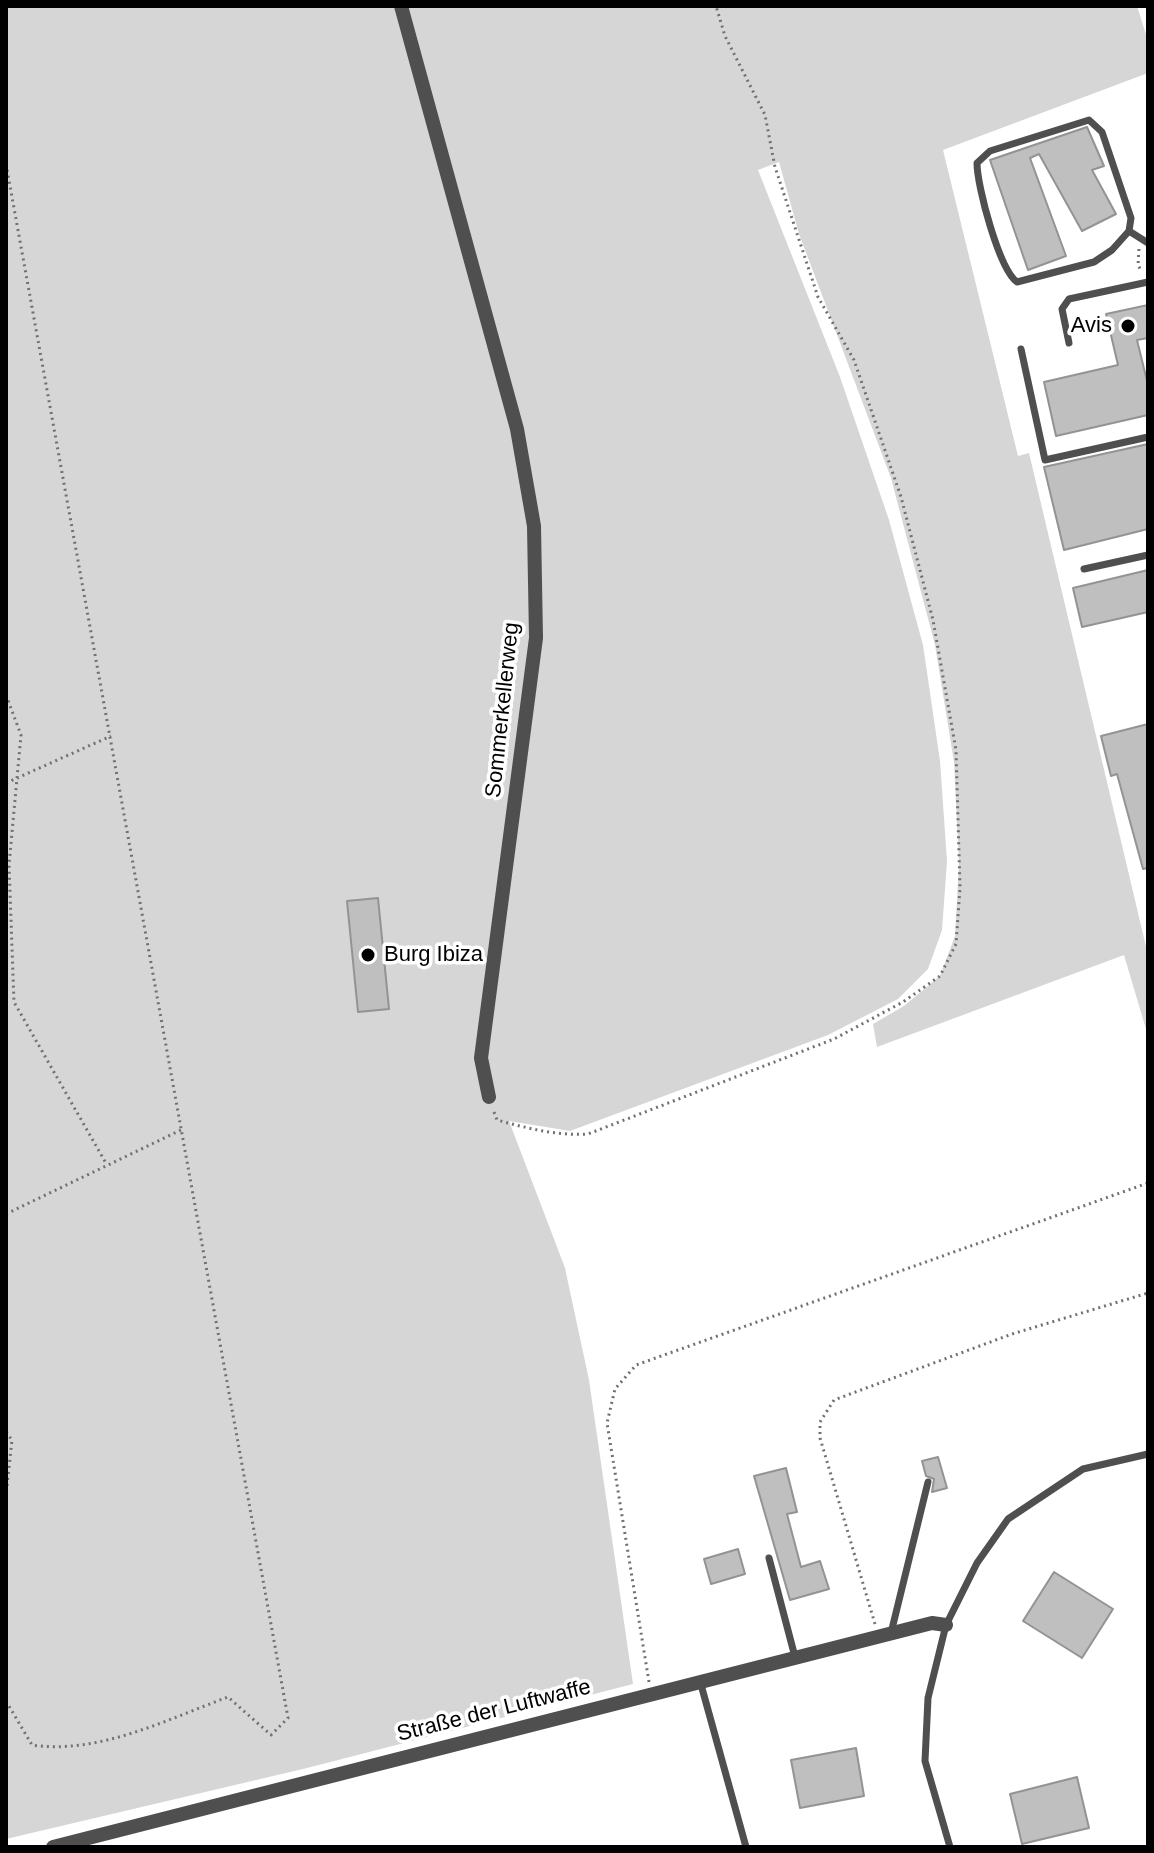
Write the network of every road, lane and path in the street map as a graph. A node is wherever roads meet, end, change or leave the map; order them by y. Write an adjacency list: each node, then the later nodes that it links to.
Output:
1 (401, 6): 16 (street, Sommerkellerweg)
2 (716, 6): 16 (path)
3 (6, 164): 13 (path)
4 (1129, 231): 4 (lane); 5 (lane)
5 (1145, 241): 6 (path)
6 (1148, 282): 7 (lane)
7 (1069, 343)
8 (1021, 349): 9 (lane)
9 (1148, 437)
10 (1148, 555): 11 (lane)
11 (1084, 569)
12 (6, 695): 14 (path)
13 (111, 736): 14 (path); 17 (path)
14 (17, 778): 15 (path); 18 (path)
15 (6, 783)
16 (489, 1097)
17 (184, 1129): 18 (path); 32 (path)
18 (107, 1165): 20 (path)
19 (1148, 1183): 31 (path)
20 (6, 1214)
21 (1148, 1293): 28 (path)
22 (6, 1432): 25 (path)
23 (1148, 1454): 27 (lane)
24 (928, 1482): 28 (lane)
25 (6, 1495)
26 (769, 1558): 29 (lane)
27 (946, 1625): 28 (street, Straße der Luftwaffe); 35 (lane)
28 (885, 1635): 29 (street, Straße der Luftwaffe)
29 (795, 1657): 30 (street, Straße der Luftwaffe)
30 (700, 1681): 31 (street, Straße der Luftwaffe); 34 (lane)
31 (651, 1693): 33 (street, Straße der Luftwaffe)
32 (6, 1701)
33 (53, 1847)
34 (746, 1847)
35 (950, 1847)

